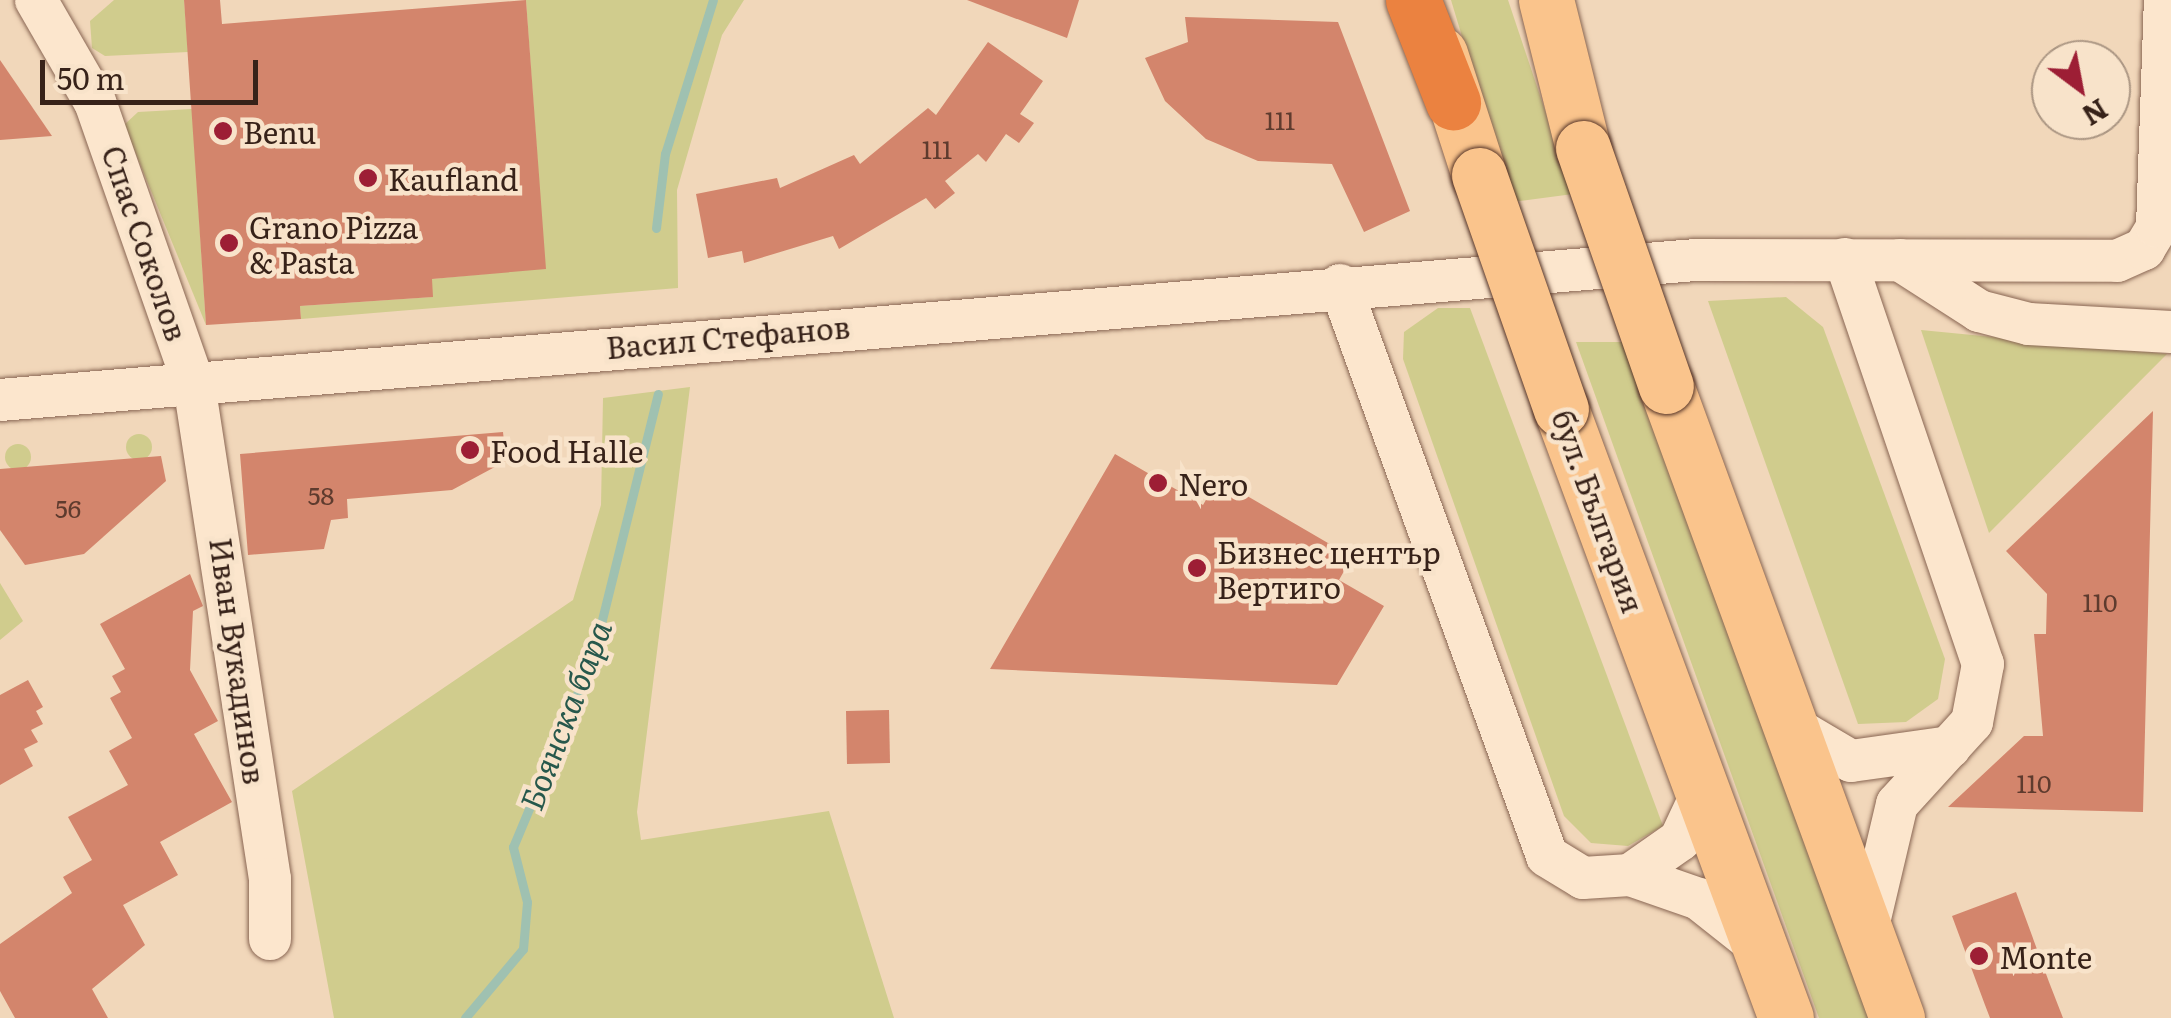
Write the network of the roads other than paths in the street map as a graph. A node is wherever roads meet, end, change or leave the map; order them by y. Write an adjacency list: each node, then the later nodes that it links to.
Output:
1 (36, 0): 11 (street, Спас Соколов)
2 (1413, 0): 6 (highway)
3 (1425, 0): 6 (main road, бул. България)
4 (1546, 0): 13 (main road, bridge)
5 (2165, 0): 8 (street, Васил Стефанов)
6 (1452, 102): 15 (main road, бул. България, bridge)
7 (1845, 259): 8 (street, Васил Стефанов); 9 (street, Васил Стефанов); 14 (street)
8 (1900, 260): 10 (street)
9 (1340, 285): 11 (street, Васил Стефанов); 16 (street)
10 (2171, 332)
11 (194, 384): 12 (street, Васил Стефанов); 18 (street, Иван Вукадинов)
12 (0, 400)
13 (1795, 728): 14 (street); 17 (main road)
14 (1950, 746): 17 (street)
15 (1702, 794): 16 (street); 19 (main road, бул. България)
16 (1630, 875): 19 (street)
17 (1866, 931): 21 (main road)
18 (270, 939)
19 (1758, 947): 20 (main road, бул. България)
20 (1786, 1018)
21 (1898, 1018)

